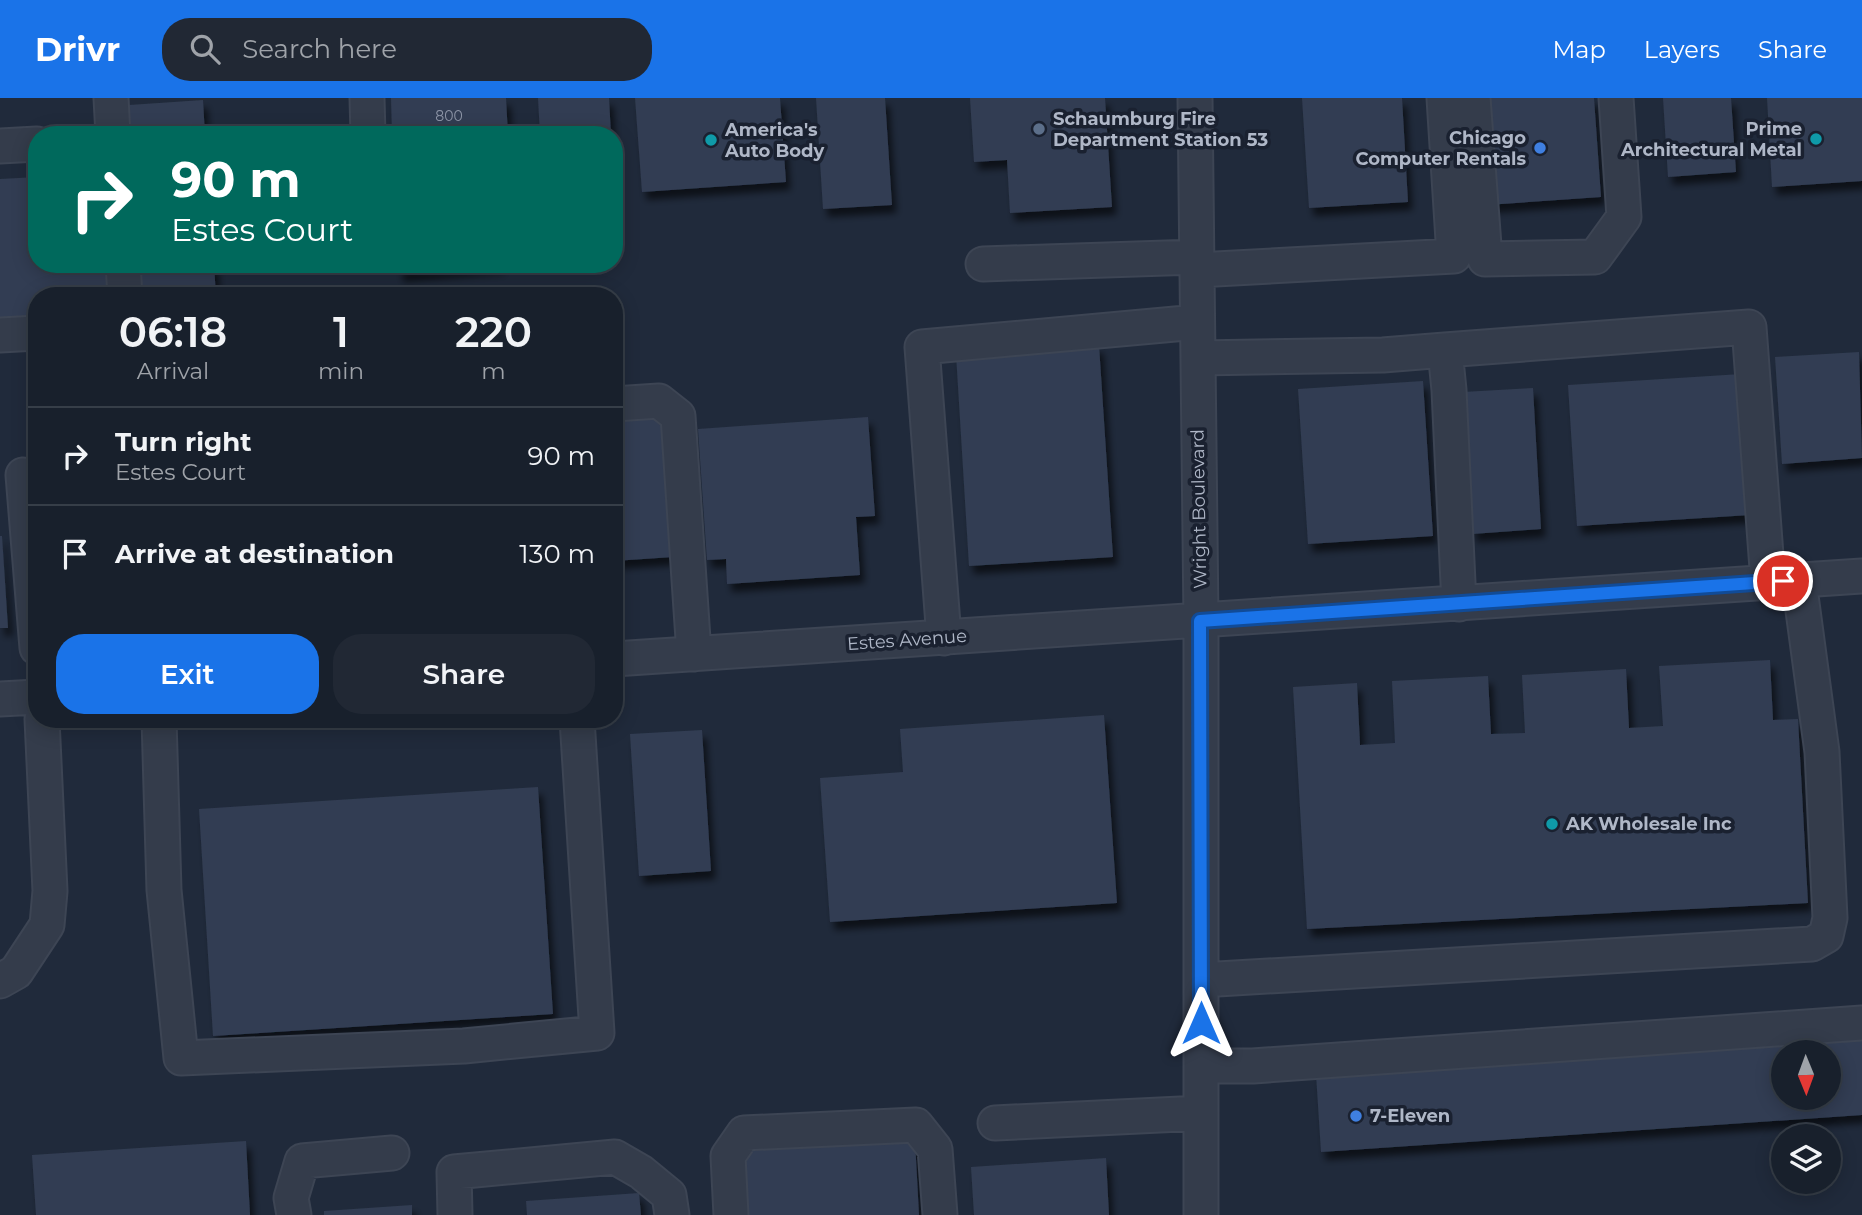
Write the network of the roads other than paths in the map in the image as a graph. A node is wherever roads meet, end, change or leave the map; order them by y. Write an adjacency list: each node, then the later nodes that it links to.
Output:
1 (110, 98): 7 (street)
2 (367, 98): 8 (street)
3 (1195, 98): 11 (street, Wright Boulevard)
4 (1444, 98): 11 (street)
5 (1473, 98): 6 (street)
6 (1616, 98)
7 (112, 126)
8 (368, 126)
9 (28, 144): 10 (street)
10 (0, 146)
11 (1197, 263): 12 (street); 13 (street, Wright Boulevard)
12 (983, 264)
13 (1197, 322): 17 (street, Wright Boulevard); 25 (street)
14 (28, 333): 15 (street)
15 (0, 335)
16 (1444, 350): 17 (street); 22 (street); 23 (street)
17 (1198, 359): 24 (street, Wright Boulevard)
18 (623, 403): 26 (street)
19 (23, 475): 20 (street)
20 (28, 537)
21 (1862, 576): 22 (street, Estes Avenue)
22 (1783, 581): 23 (street, Estes Avenue); 33 (street)
23 (1459, 604): 24 (street, Estes Avenue)
24 (1200, 621): 25 (street, Estes Avenue); 33 (street, Wright Boulevard)
25 (944, 638): 26 (street, Estes Avenue)
26 (694, 654): 27 (street, Estes Avenue)
27 (623, 658)
28 (28, 697): 29 (street)
29 (0, 699)
30 (42, 728): 34 (street)
31 (159, 728): 32 (street)
32 (578, 728)
33 (1201, 980): 36 (street, Wright Boulevard)
34 (0, 981)
35 (1862, 1023): 36 (street)
36 (1201, 1066): 37 (street, Wright Boulevard)
37 (1201, 1113): 38 (street); 45 (street, Wright Boulevard)
38 (995, 1123)
39 (392, 1153): 40 (street)
40 (294, 1215)
41 (455, 1215): 42 (street)
42 (672, 1215)
43 (731, 1215): 44 (street)
44 (940, 1215)
45 (1201, 1215)

